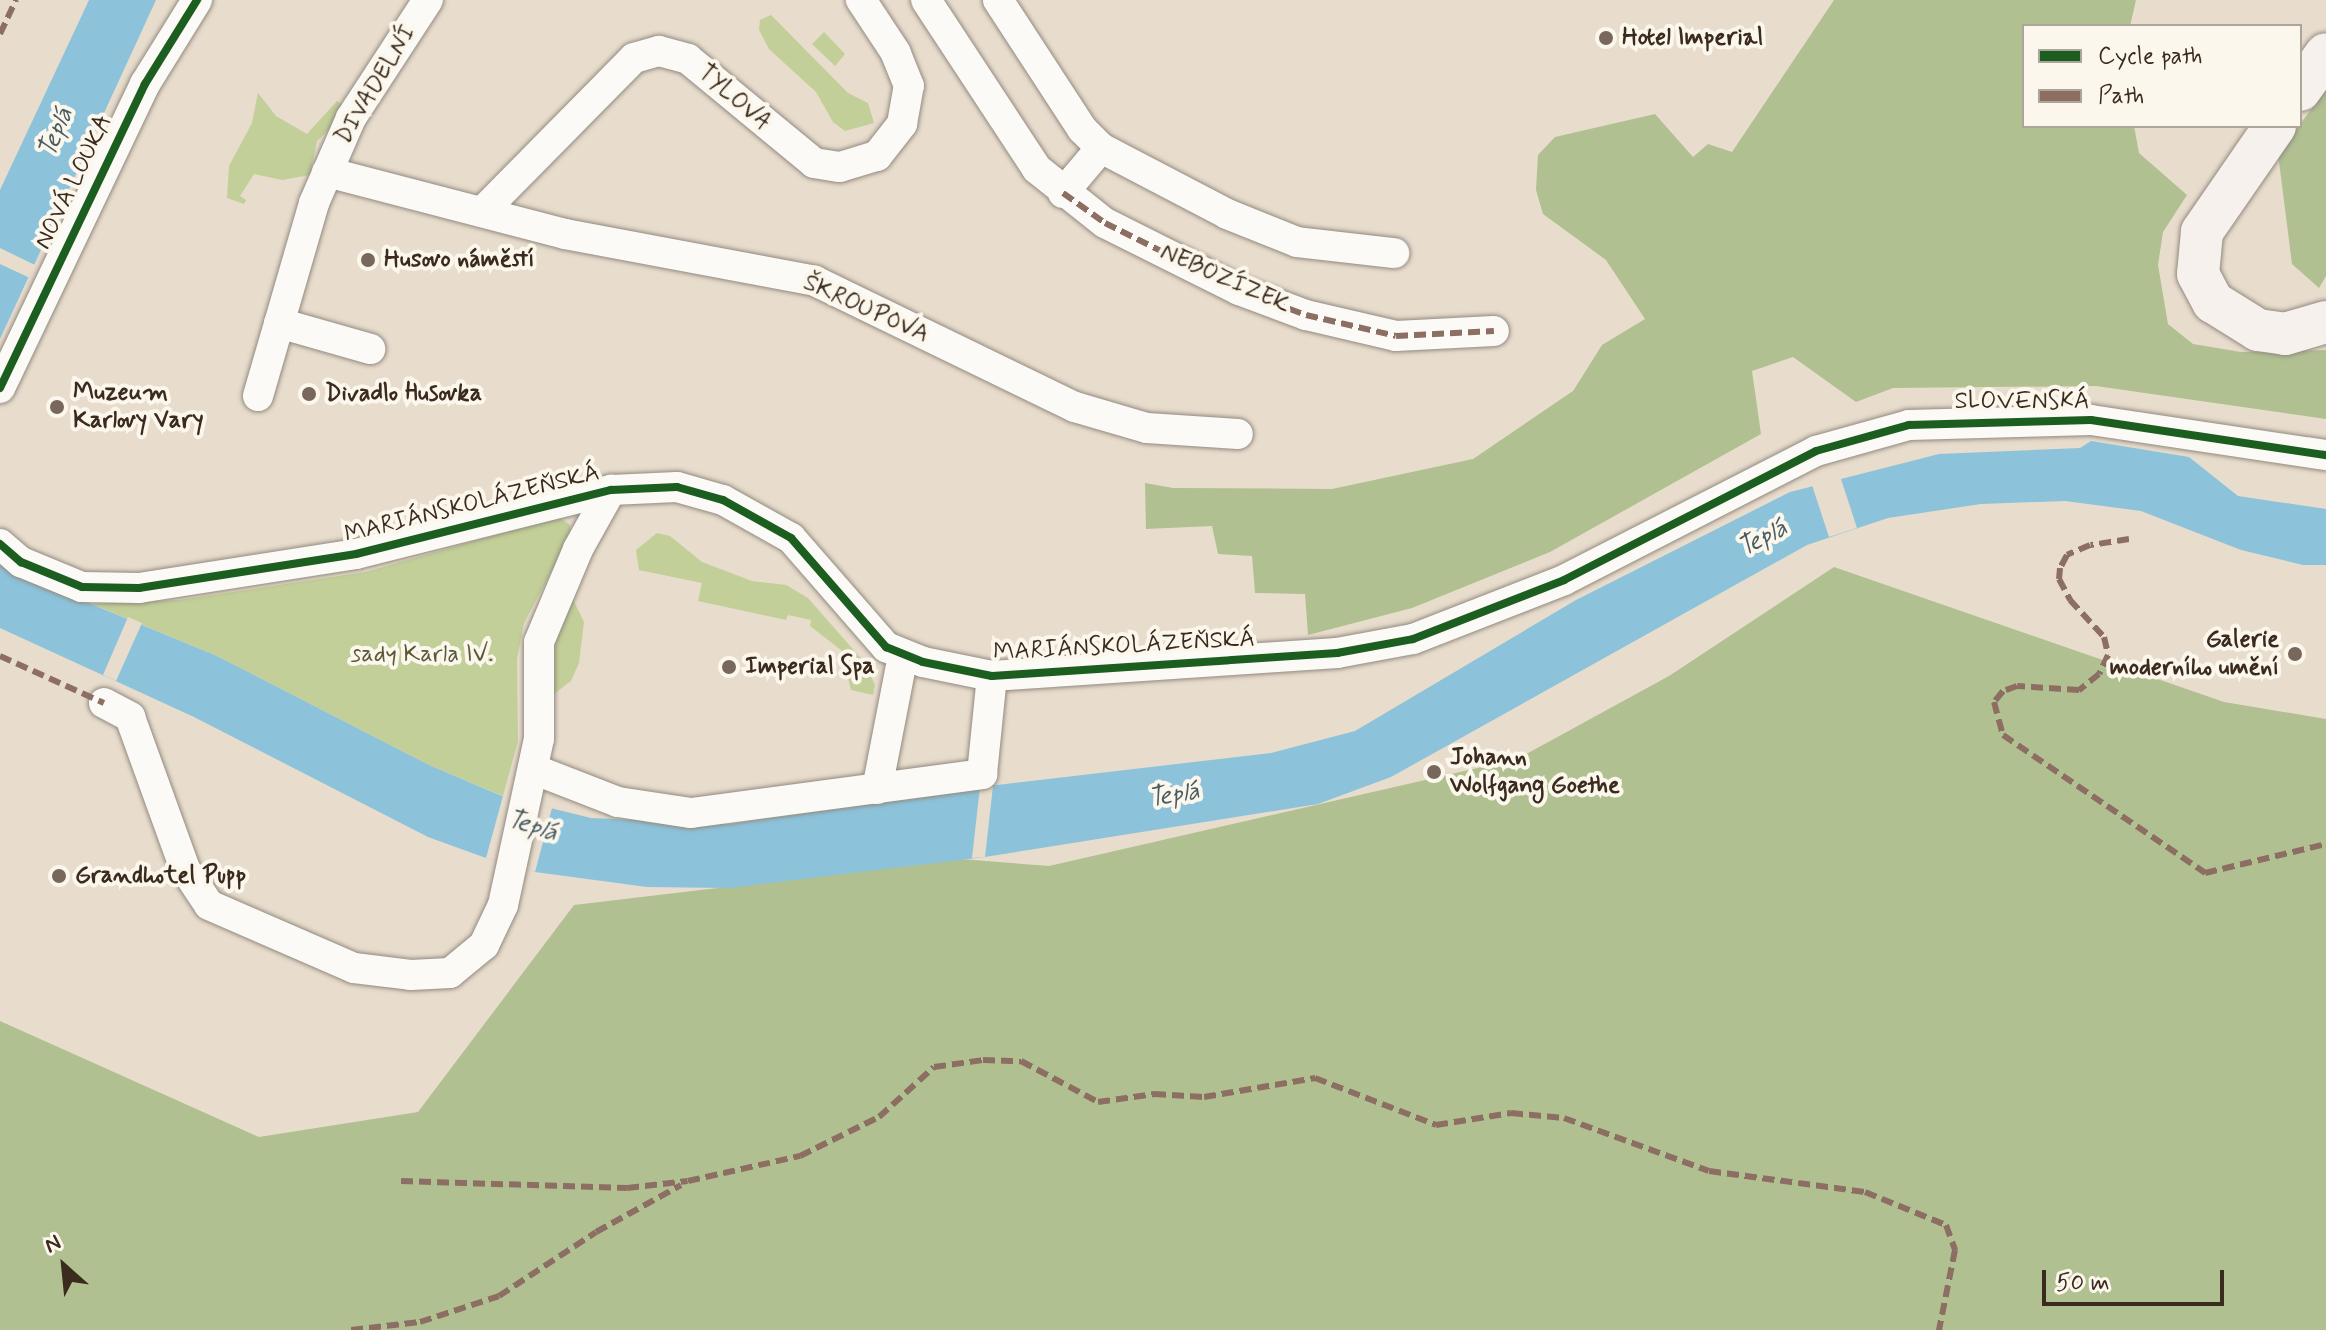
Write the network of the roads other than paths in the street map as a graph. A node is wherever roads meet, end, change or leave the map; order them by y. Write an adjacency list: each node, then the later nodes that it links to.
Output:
1 (197, 0): 18 (street, NOVÁ LOUKA)
2 (428, 0): 10 (street, DIVADELNÍ)
3 (861, 0): 12 (street, TYLOVA)
4 (926, 0): 11 (street, NEBOZÍZEK)
5 (998, 0): 9 (street)
6 (2326, 54): 7 (street)
7 (2302, 87)
8 (2274, 128): 14 (street)
9 (1101, 148): 11 (street); 13 (street)
10 (327, 172): 12 (street); 15 (street)
11 (1063, 193): 16 (street, NEBOZÍZEK)
12 (482, 212): 20 (street, ŠKROUPOVA)
13 (1394, 253)
14 (2326, 322)
15 (279, 323): 17 (street); 19 (street)
16 (1494, 331)
17 (370, 349)
18 (0, 388)
19 (258, 396)
20 (1238, 434)
21 (1816, 451): 22 (street, SLOVENSKÁ); 26 (street, MARIÁNSKOLÁZEŇSKÁ)
22 (2326, 455)
23 (611, 490): 24 (street, MARIÁNSKOLÁZEŇSKÁ); 25 (street, MARIÁNSKOLÁZEŇSKÁ); 28 (street)
24 (0, 544)
25 (903, 655): 26 (street, MARIÁNSKOLÁZEŇSKÁ); 29 (street)
26 (992, 676): 29 (street)
27 (104, 703): 28 (street)
28 (533, 769): 29 (street)
29 (877, 789)

